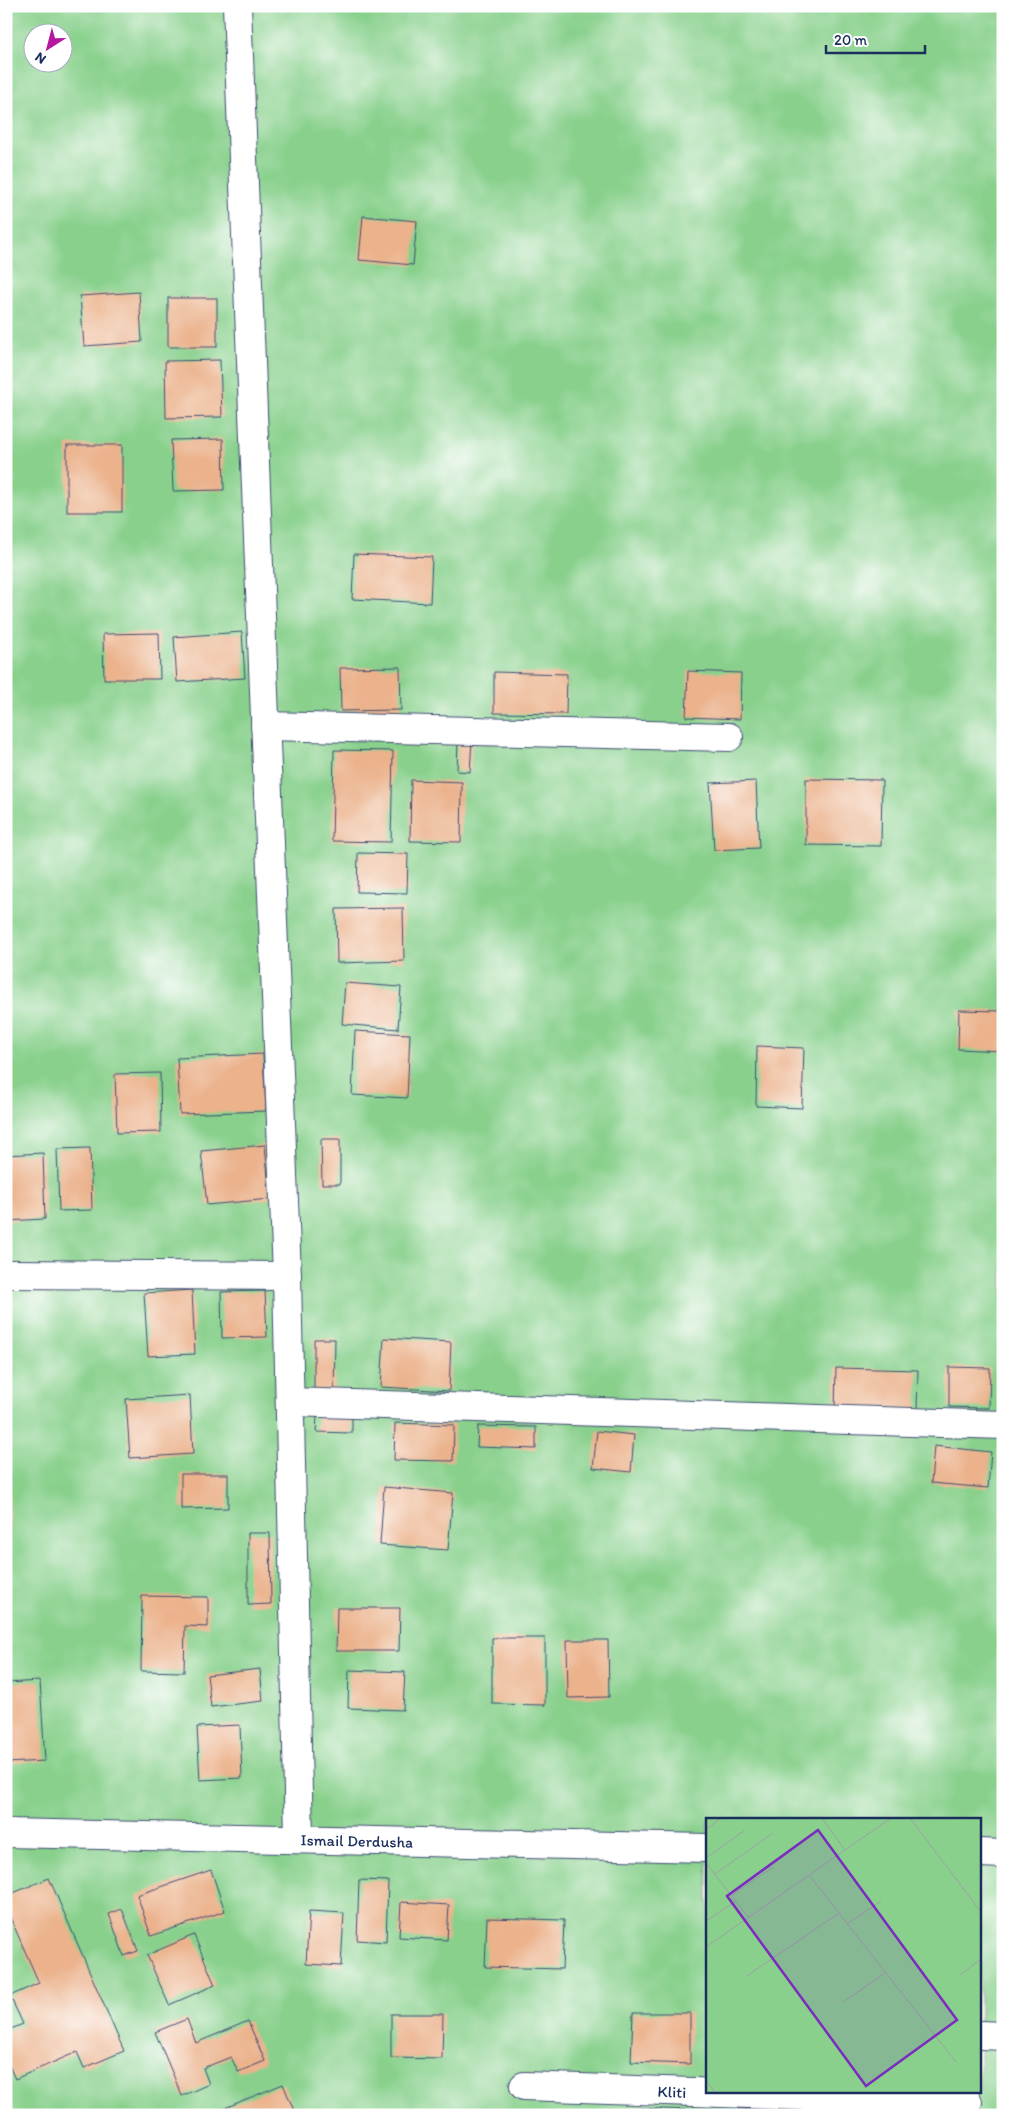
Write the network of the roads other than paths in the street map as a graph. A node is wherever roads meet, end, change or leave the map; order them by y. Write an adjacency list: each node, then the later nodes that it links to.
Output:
1 (237, 6): 2 (street)
2 (265, 726): 3 (street); 5 (street)
3 (729, 737)
4 (6, 1274): 5 (street)
5 (287, 1276): 6 (street)
6 (290, 1402): 7 (street); 9 (street)
7 (1003, 1425)
8 (6, 1833): 9 (street, Ismail Derdusha)
9 (299, 1839): 10 (street, Ismail Derdusha)
10 (706, 1848)
11 (982, 1854): 12 (street)
12 (1003, 1854)
13 (982, 2035): 14 (street)
14 (1003, 2036)
15 (524, 2086): 16 (street, Kliti)
16 (706, 2093)
17 (733, 2094): 18 (street, Kliti)
18 (969, 2103)

